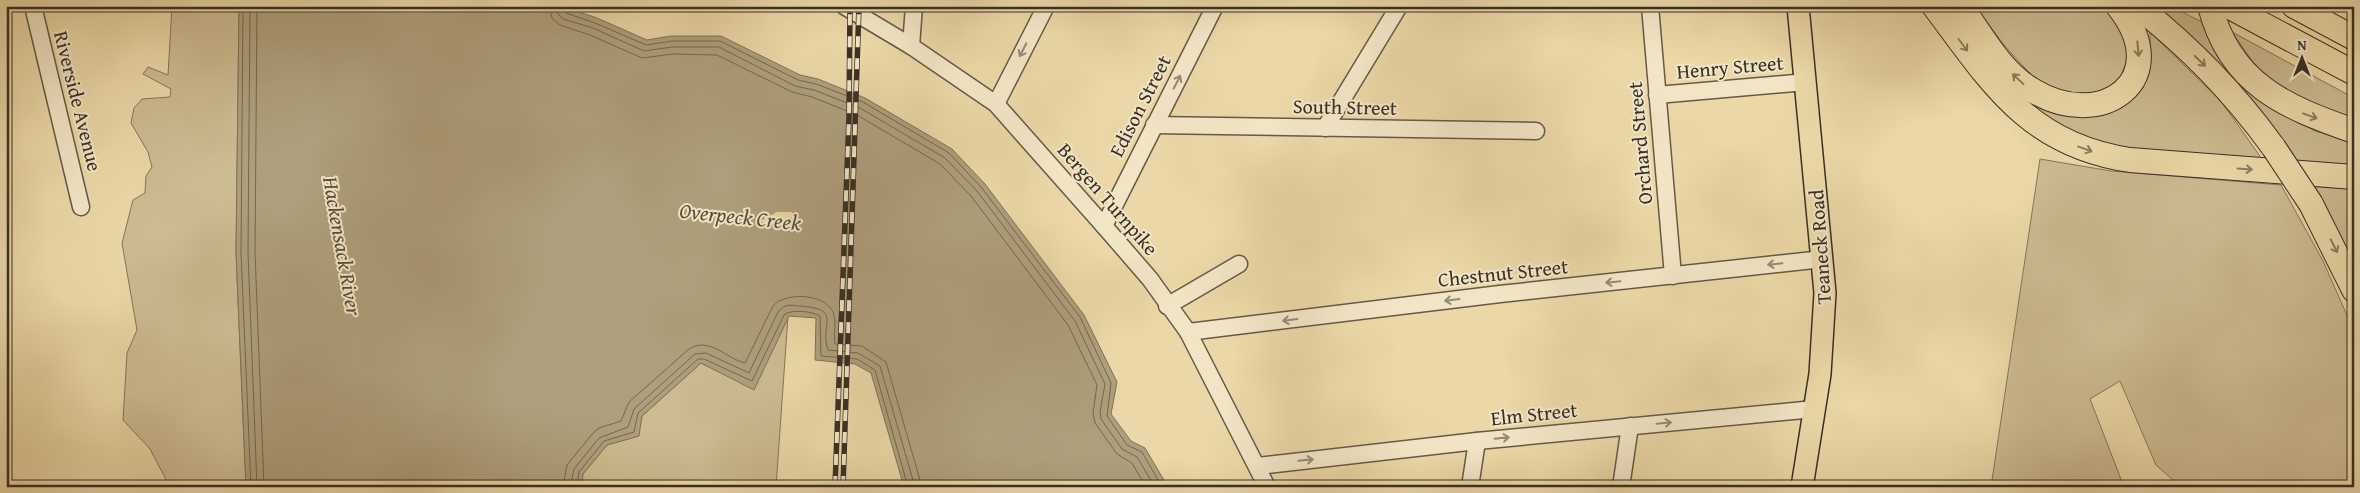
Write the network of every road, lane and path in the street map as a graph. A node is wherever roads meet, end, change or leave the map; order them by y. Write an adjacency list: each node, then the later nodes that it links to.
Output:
1 (32, 6): 27 (street, Riverside Avenue)
2 (844, 6): 17 (street, Bergen Turnpike)
3 (914, 6): 17 (street)
4 (1046, 6): 21 (street, one-way to 21)
5 (1215, 6): 22 (street, Edison Street, one-way to 5)
6 (1399, 6): 23 (street)
7 (1650, 6): 20 (street, Orchard Street)
8 (1798, 6): 19 (main road, Teaneck Road)
9 (1934, 6): 26 (highway, one-way to 26)
10 (1961, 6): 11 (highway, one-way to 10)
11 (2118, 6)
12 (2137, 6): 32 (highway, one-way to 32, bridge)
13 (2210, 6): 25 (highway, one-way to 25)
14 (2228, 6): 18 (highway)
15 (2294, 6): 16 (highway)
16 (2354, 38)
17 (911, 46): 21 (street, Bergen Turnpike)
18 (2354, 73)
19 (1806, 82): 20 (street, Henry Street); 29 (main road, Teaneck Road)
20 (1658, 95): 31 (street, Orchard Street)
21 (996, 104): 28 (street, Bergen Turnpike)
22 (1154, 125): 23 (street, South Street); 28 (street, Edison Street)
23 (1325, 128): 24 (street, South Street)
24 (1536, 131)
25 (2354, 131)
26 (2354, 177)
27 (81, 207)
28 (1104, 226): 33 (street, Bergen Turnpike)
29 (1823, 259): 31 (street, Chestnut Street, one-way to 31); 35 (main road, Teaneck Road)
30 (1239, 264): 33 (street)
31 (1673, 276): 34 (street, Chestnut Street, one-way to 34)
32 (2354, 290)
33 (1167, 306): 34 (street, Bergen Turnpike)
34 (1188, 332): 38 (street, Bergen Turnpike)
35 (1814, 409): 36 (street, Elm Street, one-way to 35); 42 (main road, Teaneck Road)
36 (1630, 426): 37 (street, Elm Street, one-way to 36); 41 (street)
37 (1477, 441): 38 (street, Elm Street, one-way to 37); 40 (street)
38 (1258, 466): 39 (street, Bergen Turnpike)
39 (1267, 487)
40 (1470, 487)
41 (1621, 487)
42 (1802, 487)

